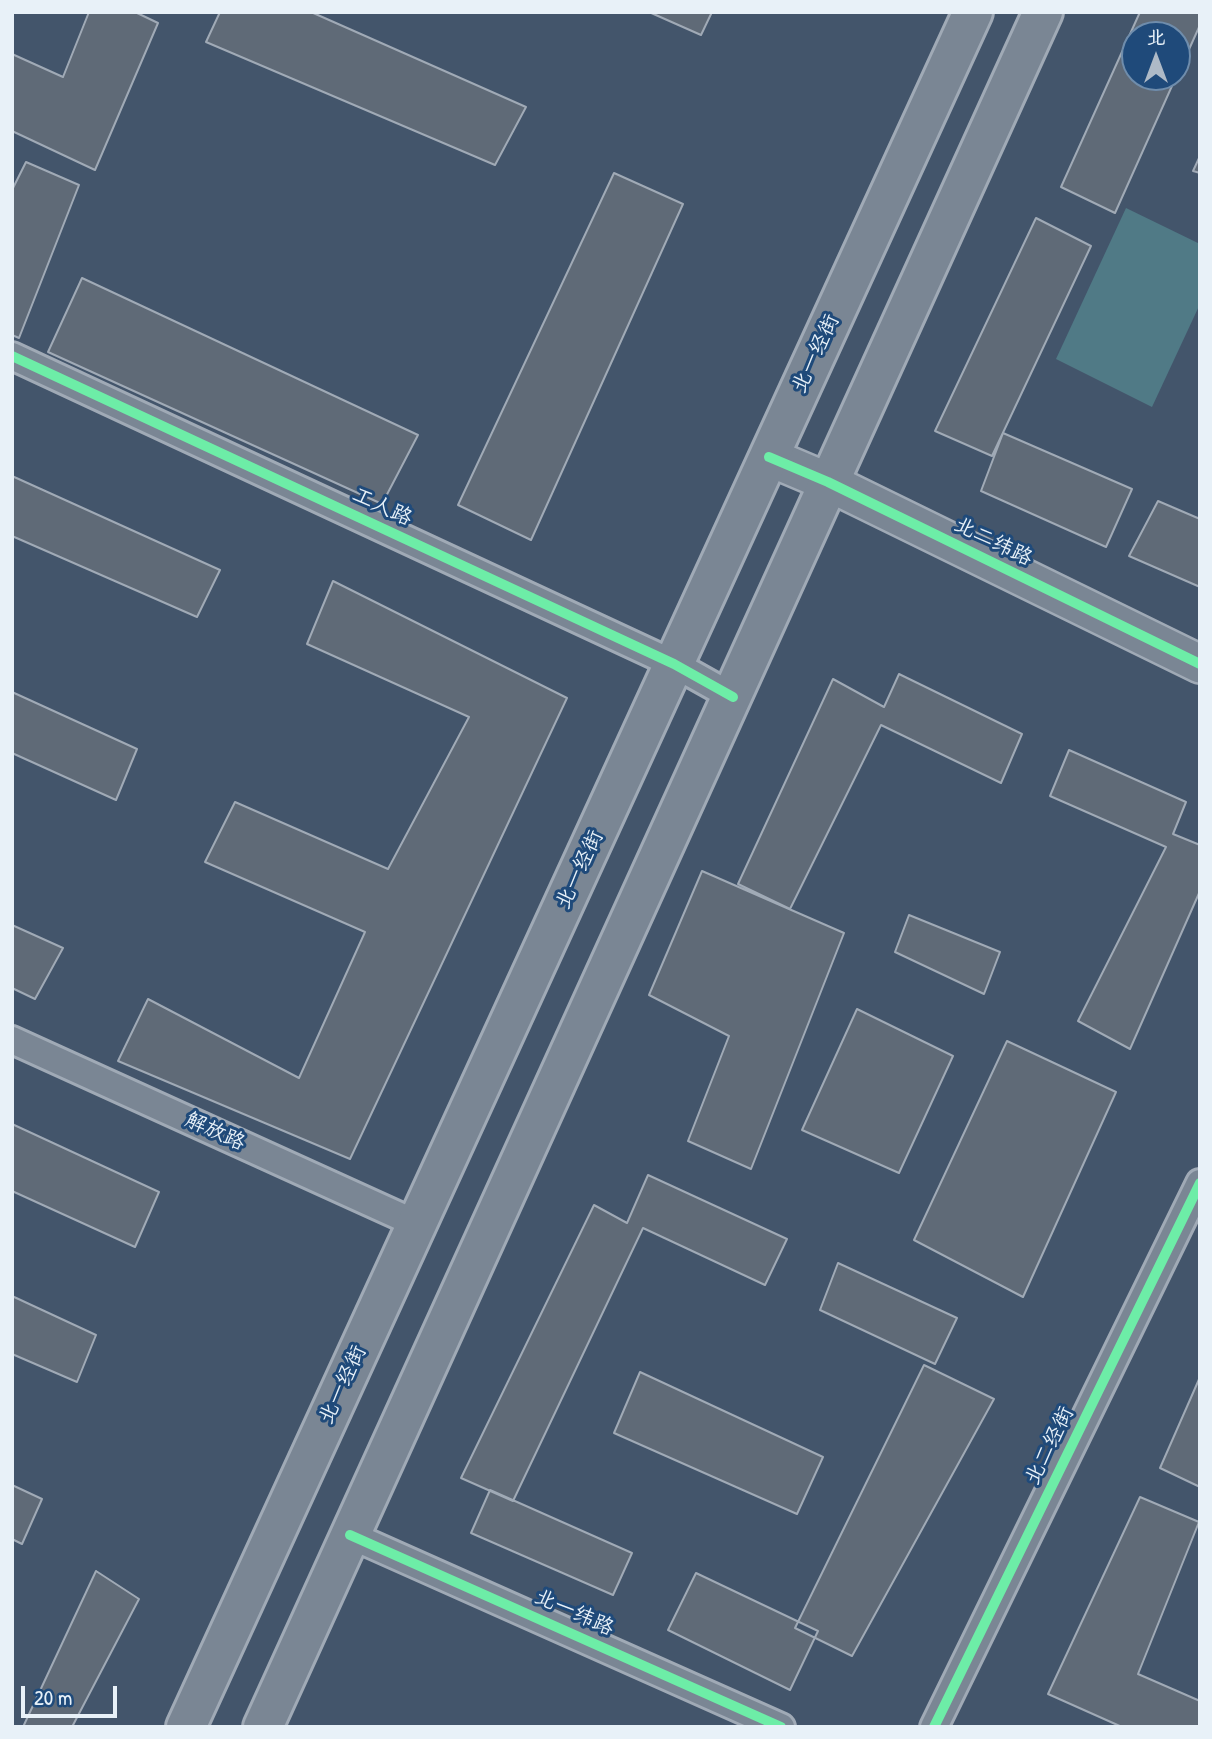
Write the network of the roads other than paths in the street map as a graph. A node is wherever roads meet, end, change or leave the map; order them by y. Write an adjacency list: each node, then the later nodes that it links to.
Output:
1 (973, 12): 4 (highway, 北一经街)
2 (1043, 12): 5 (highway)
3 (12, 356): 6 (street, 工人路)
4 (769, 457): 5 (street, 北二纬路); 6 (highway, 北一经街)
5 (828, 482): 7 (street, 北二纬路); 8 (highway)
6 (674, 664): 8 (street, 工人路); 11 (highway, 北一经街)
7 (1200, 664)
8 (733, 697): 12 (highway)
9 (12, 1040): 11 (street, 解放路)
10 (1200, 1183): 16 (street, 北二经街)
11 (417, 1224): 13 (highway, 北一经街)
12 (350, 1535): 14 (highway); 15 (street, 北一纬路)
13 (186, 1727)
14 (263, 1727)
15 (781, 1727)
16 (934, 1727)

